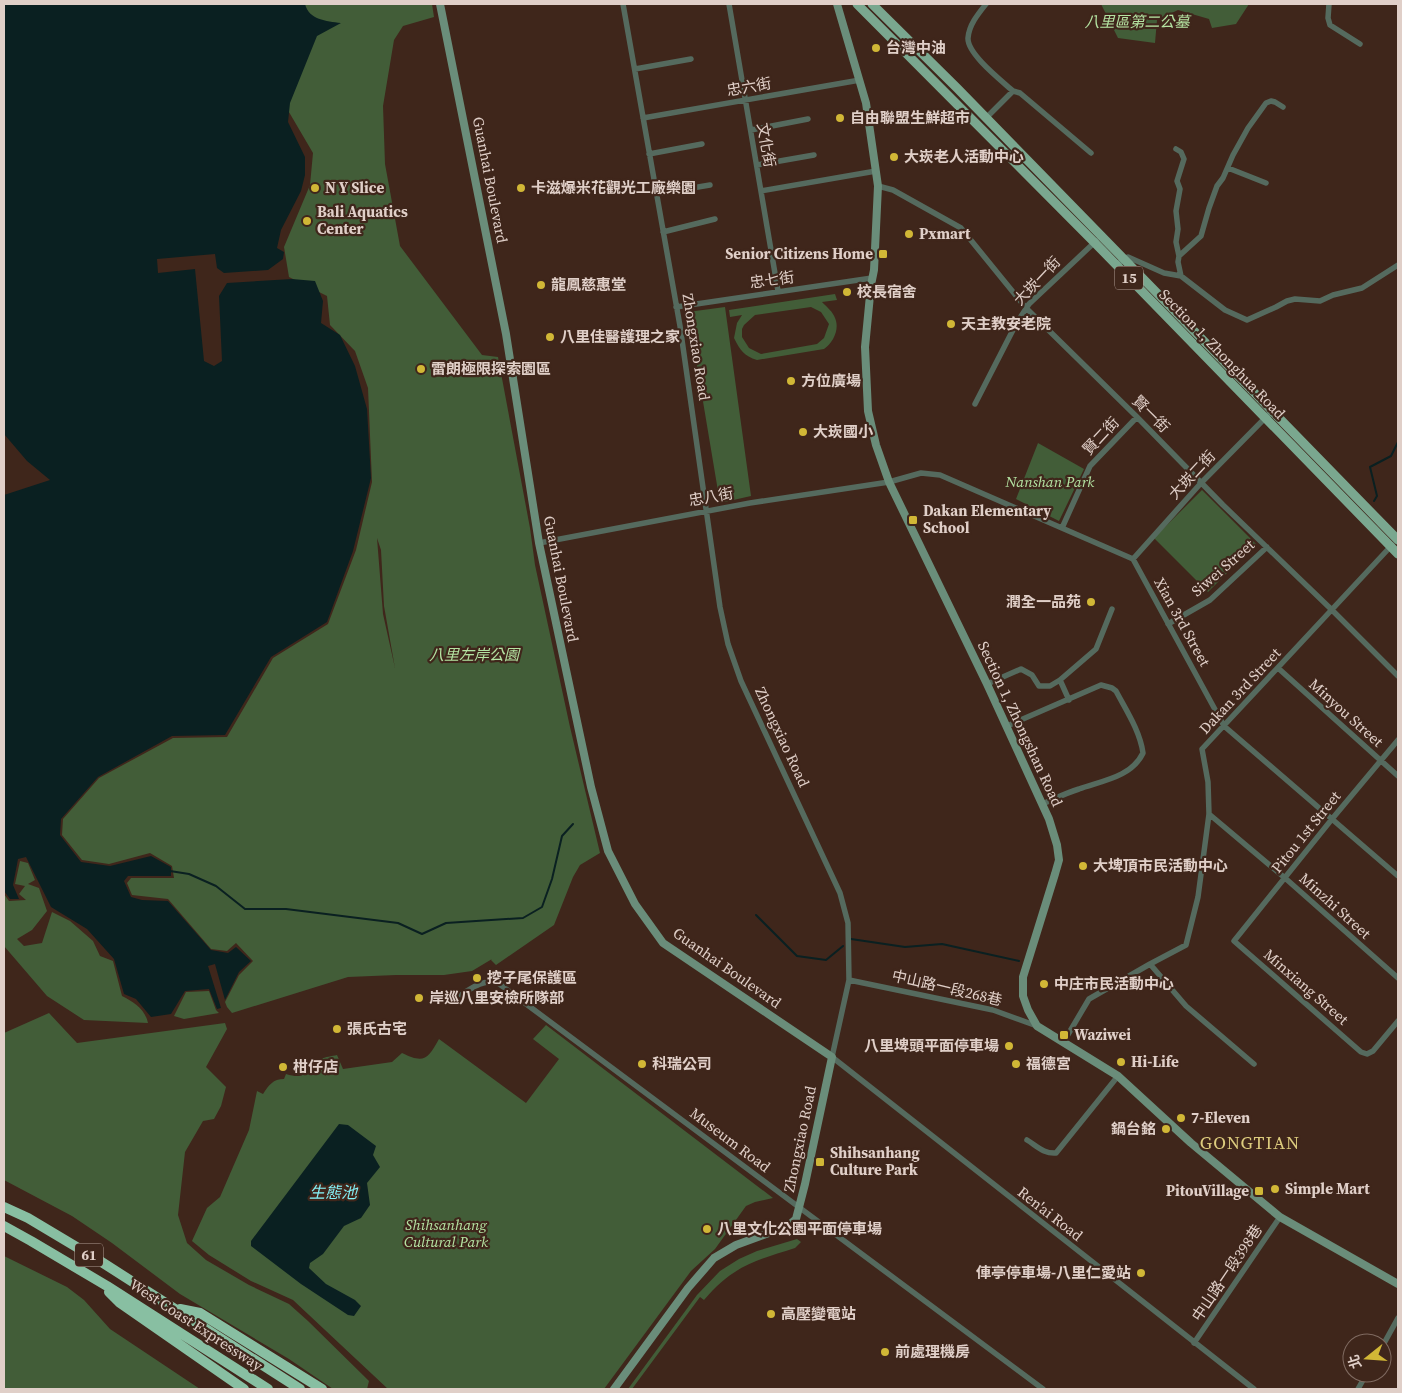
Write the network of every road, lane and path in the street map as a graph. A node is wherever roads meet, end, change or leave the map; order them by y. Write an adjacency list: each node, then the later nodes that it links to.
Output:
1 (440, 4): 52 (street, Guanhai Boulevard)
2 (623, 4): 11 (street, Zhongxiao Road)
3 (729, 4): 14 (street, 文化街)
4 (837, 4): 12 (street, Section 1, Zhongshan Road)
5 (857, 4): 35 (main road, Section 1, Zhonghua Road / 15)
6 (872, 4): 17 (main road, Section 1, Zhonghua Road / 15)
7 (986, 4): 13 (street)
8 (1329, 4): 9 (street)
9 (1360, 44)
10 (691, 59): 11 (street)
11 (634, 70): 16 (street, Zhongxiao Road)
12 (860, 80): 14 (street, 忠六街); 27 (street, Section 1, Zhongshan Road)
13 (1013, 91): 17 (street); 22 (street)
14 (746, 101): 16 (street, 忠六街); 19 (street, 文化街)
15 (1283, 107): 26 (street)
16 (643, 118): 23 (street, Zhongxiao Road)
17 (986, 118): 35 (main road, Section 1, Zhonghua Road / 15)
18 (808, 119): 19 (street)
19 (750, 130): 25 (street, 文化街)
20 (702, 144): 23 (street)
21 (1176, 149): 36 (street)
22 (1091, 153)
23 (649, 154): 32 (street, Zhongxiao Road)
24 (814, 155): 25 (street)
25 (757, 165): 31 (street, 文化街)
26 (1228, 168): 28 (street); 36 (street)
27 (876, 171): 30 (street, Section 1, Zhongshan Road); 31 (street)
28 (1266, 183)
29 (710, 185): 32 (street)
30 (878, 186): 40 (street, Section 1, Zhongshan Road); 43 (street, 賢一街)
31 (761, 191): 41 (street, 文化街)
32 (656, 194): 34 (street, Zhongxiao Road)
33 (715, 219): 34 (street)
34 (663, 232): 42 (street, Zhongxiao Road)
35 (1097, 239): 37 (main road, Section 1, Zhonghua Road / 15); 43 (street, 大崁一街)
36 (1178, 256): 39 (street)
37 (1120, 262): 39 (street); 45 (main road, Section 1, Zhonghua Road / 15)
38 (1398, 265): 39 (street)
39 (1181, 276)
40 (872, 278): 41 (street, 忠七街); 47 (street, Section 1, Zhongshan Road)
41 (778, 291): 42 (street, 忠七街)
42 (676, 307): 49 (street, Zhongxiao Road)
43 (1026, 308): 44 (street, 大崁一街); 46 (street, 賢一街)
44 (975, 404)
45 (1268, 414): 48 (street, 大崁二街); 51 (main road, Section 1, Zhonghua Road / 15)
46 (1136, 417): 48 (street, 賢一街); 50 (street, 賢二街)
47 (889, 482): 49 (street, 忠八街); 50 (street); 62 (street, Section 1, Zhongshan Road)
48 (1201, 483): 53 (street, 賢一街); 55 (street, 大崁二街)
49 (707, 510): 52 (street, 忠八街); 77 (street, Zhongxiao Road)
50 (1062, 528): 55 (street)
51 (1395, 542): 54 (main road, Section 1, Zhonghua Road / 15); 57 (street, Dakan 3rd Street)
52 (539, 543): 82 (street, Guanhai Boulevard)
53 (1267, 547): 57 (street, 賢一街); 58 (street, Siwei Street)
54 (1398, 554)
55 (1133, 559): 58 (street, Xian 3rd Street)
56 (1112, 609): 61 (street)
57 (1332, 610): 59 (street, Dakan 3rd Street); 60 (street, 賢一街)
58 (1168, 624): 65 (street, Xian 3rd Street)
59 (1278, 668): 65 (street, Dakan 3rd Street); 67 (street, Minyou Street)
60 (1398, 676)
61 (1060, 680): 62 (street); 63 (street)
62 (987, 684): 64 (street, Section 1, Zhongshan Road)
63 (1070, 700): 64 (street); 69 (street)
64 (1007, 726): 69 (street, Section 1, Zhongshan Road)
65 (1224, 726): 70 (street, Dakan 3rd Street); 71 (street, Xian 3rd Street)
66 (1398, 740): 67 (street, Pitou 1st Street)
67 (1381, 760): 68 (street, Minyou Street); 71 (street, Pitou 1st Street)
68 (1398, 776)
69 (1042, 804): 80 (street, Section 1, Zhongshan Road)
70 (1209, 814): 73 (street, Minzhi Street); 75 (street, Dakan 3rd Street)
71 (1332, 819): 72 (street, Xian 3rd Street); 73 (street, Pitou 1st Street)
72 (1398, 876)
73 (1285, 878): 74 (street, Pitou 1st Street); 76 (street, Minzhi Street)
74 (1234, 941): 79 (street, Minxiang Street)
75 (1150, 964): 81 (street); 83 (street)
76 (1398, 978)
77 (849, 980): 80 (street, 中山路一段268巷); 82 (street, Zhongxiao Road)
78 (461, 995): 87 (street, Museum Road)
79 (1398, 1021)
80 (1037, 1026): 81 (street)
81 (1063, 1043): 84 (street)
82 (832, 1057): 87 (street, Zhongxiao Road); 95 (street, Ren'ai Road)
83 (1254, 1064)
84 (1118, 1076): 85 (street); 88 (street)
85 (1027, 1140)
86 (4, 1207): 92 (highway, 61)
87 (800, 1208): 100 (street, Zhongxiao Road); 101 (street, Museum Road)
88 (1280, 1217): 90 (street); 95 (street, 中山路一段398巷)
89 (4, 1226): 91 (highway, 61)
90 (1398, 1284)
91 (107, 1286): 96 (highway); 97 (highway, West Coast Expressway / 61)
92 (172, 1308): 98 (highway, West Coast Expressway / 61); 99 (highway)
93 (1398, 1318): 94 (street)
94 (1390, 1333)
95 (1194, 1343): 102 (street, Ren'ai Road)
96 (244, 1389)
97 (268, 1389)
98 (300, 1389)
99 (322, 1389)
100 (614, 1389)
101 (1043, 1389)
102 (1254, 1389)

